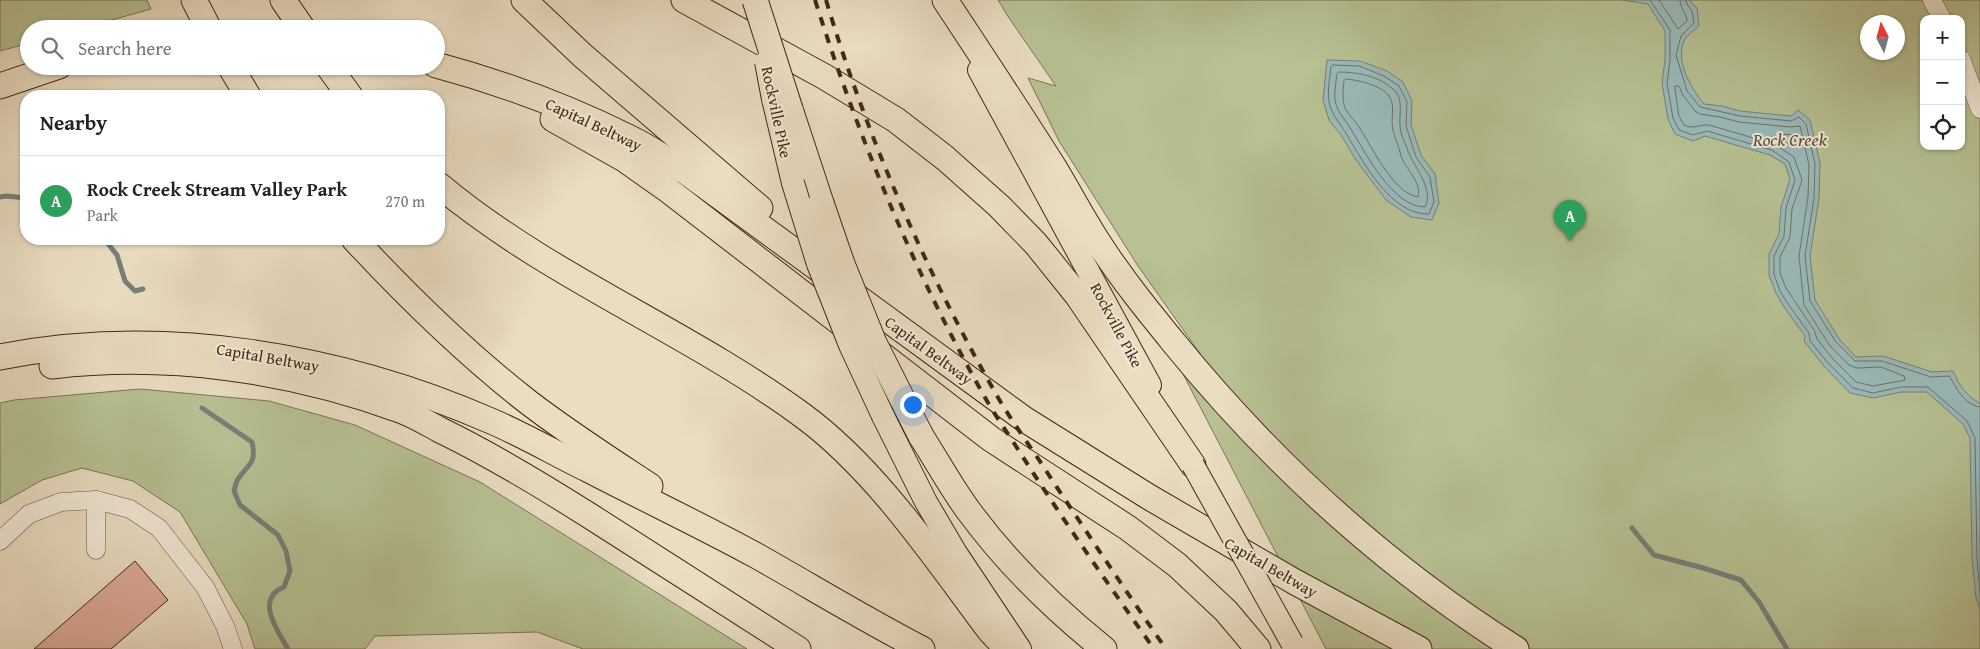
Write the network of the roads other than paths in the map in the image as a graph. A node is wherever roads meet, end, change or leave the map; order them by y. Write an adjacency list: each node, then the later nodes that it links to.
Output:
1 (524, 0): 21 (highway)
2 (684, 0): 24 (highway)
3 (754, 0): 17 (highway, bridge)
4 (941, 0): 24 (main road, Rockville Pike)
5 (945, 0): 37 (highway)
6 (1932, 0): 7 (street)
7 (1940, 15)
8 (1961, 60): 18 (street)
9 (445, 69): 21 (highway, Capital Beltway)
10 (445, 70): 35 (highway)
11 (32, 75): 14 (highway)
12 (235, 75): 15 (highway)
13 (335, 75): 16 (highway)
14 (0, 86)
15 (245, 90)
16 (346, 90)
17 (781, 104): 30 (main road, Rockville Pike, bridge); 34 (highway, bridge)
18 (1980, 109)
19 (445, 190): 30 (highway)
20 (360, 245): 28 (highway)
21 (908, 334): 36 (highway, Capital Beltway)
22 (0, 357): 28 (highway, Capital Beltway)
23 (0, 373): 32 (highway)
24 (1193, 465): 29 (main road, Rockville Pike, bridge)
25 (96, 500): 26 (street); 27 (street); 31 (street)
26 (0, 541)
27 (96, 550)
28 (755, 555): 33 (highway, Capital Beltway)
29 (1294, 646)
30 (1014, 647)
31 (233, 649)
32 (798, 649)
33 (922, 649)
34 (1104, 649)
35 (1258, 649)
36 (1419, 649)
37 (1516, 649)

